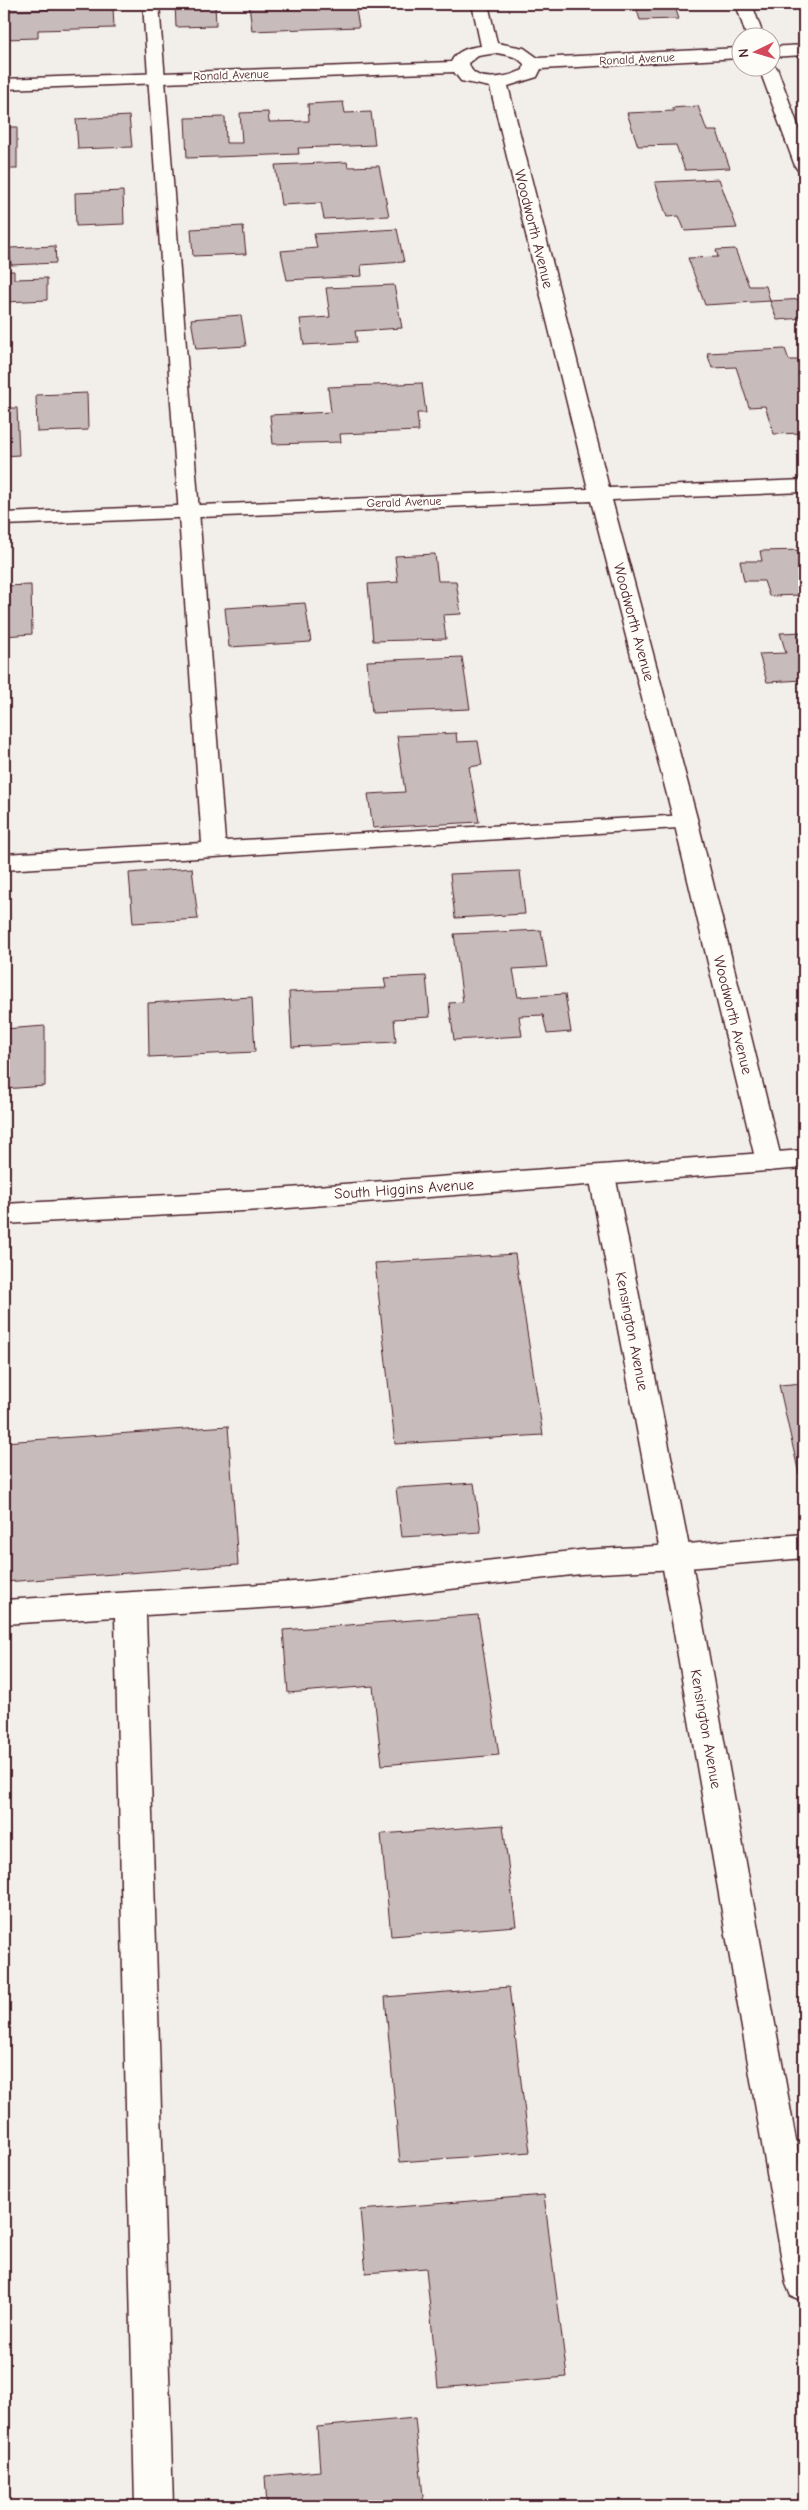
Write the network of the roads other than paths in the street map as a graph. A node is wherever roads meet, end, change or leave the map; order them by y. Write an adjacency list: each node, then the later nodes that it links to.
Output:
1 (151, 4): 11 (street)
2 (480, 4): 5 (street)
3 (744, 4): 4 (street)
4 (752, 28)
5 (490, 48): 9 (street); 10 (street)
6 (804, 50): 7 (street)
7 (780, 51)
8 (730, 54): 9 (street, Ronald Avenue)
9 (534, 64): 13 (street)
10 (459, 67): 11 (street, Ronald Avenue); 13 (street)
11 (156, 78): 14 (street, Ronald Avenue); 18 (street)
12 (772, 78): 15 (street)
13 (498, 82): 17 (street, Woodworth Avenue)
14 (4, 84)
15 (804, 166)
16 (804, 486): 17 (street, Gerald Avenue)
17 (601, 495): 18 (street, Gerald Avenue); 20 (street, Woodworth Avenue)
18 (190, 510): 19 (street, Gerald Avenue); 21 (street)
19 (4, 519)
20 (686, 822): 21 (street); 24 (street, Woodworth Avenue)
21 (214, 849): 22 (street)
22 (4, 862)
23 (804, 1159): 24 (street, South Higgins Avenue)
24 (769, 1162): 25 (street, South Higgins Avenue)
25 (602, 1174): 26 (street, South Higgins Avenue); 28 (street, Kensington Avenue)
26 (4, 1214)
27 (804, 1546): 28 (street)
28 (676, 1557): 29 (street); 31 (street, Kensington Avenue)
29 (130, 1604): 30 (street); 32 (street)
30 (4, 1612)
31 (804, 2284)
32 (154, 2506)

